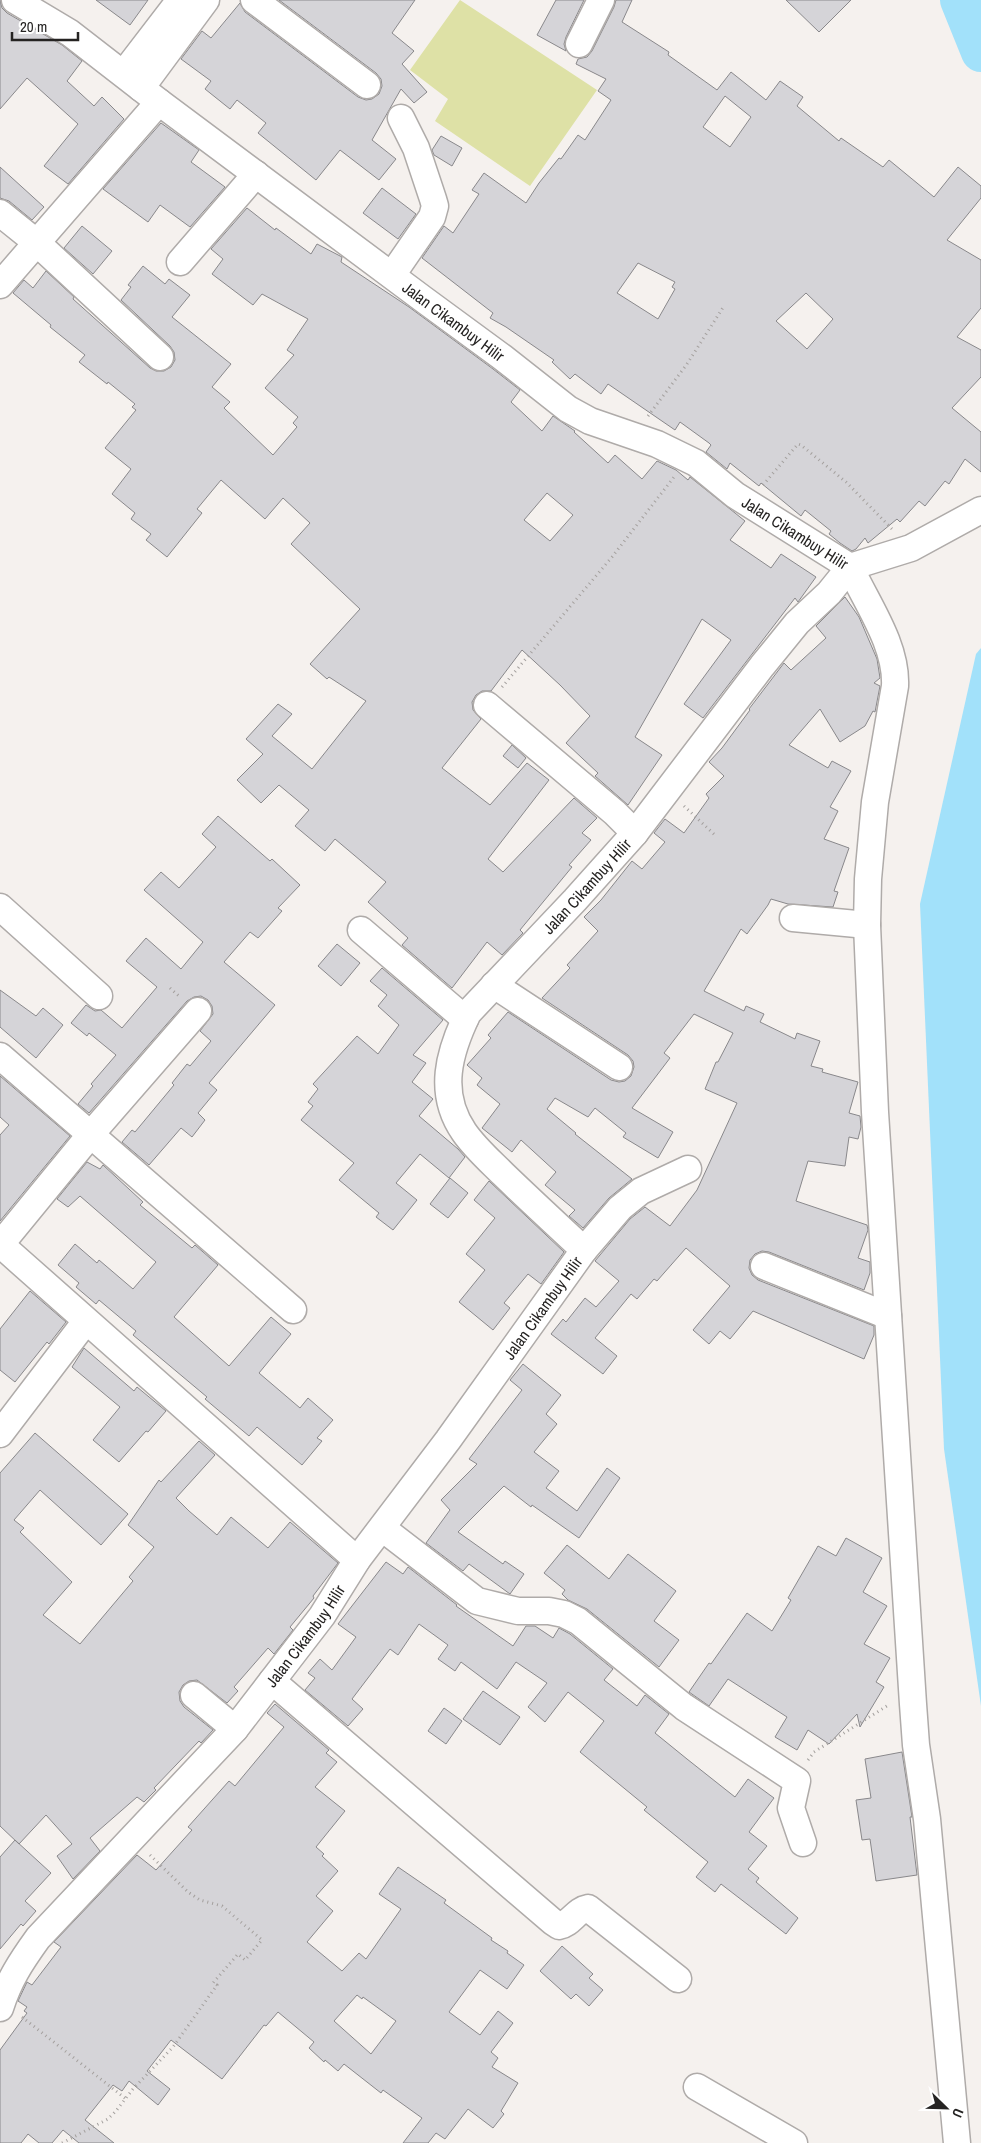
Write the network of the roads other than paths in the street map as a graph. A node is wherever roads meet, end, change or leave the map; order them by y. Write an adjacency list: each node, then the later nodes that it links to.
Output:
1 (15, 0): 8 (street, Jalan Cikambuy Hilir)
2 (180, 0): 8 (street)
3 (206, 0): 8 (street)
4 (254, 0): 7 (street)
5 (601, 0): 6 (street)
6 (579, 44)
7 (367, 85)
8 (141, 88): 10 (street, Jalan Cikambuy Hilir); 12 (street)
9 (401, 118): 14 (street)
10 (256, 174): 13 (street); 14 (street, Jalan Cikambuy Hilir)
11 (0, 213): 12 (street)
12 (36, 242): 15 (street); 16 (street)
13 (180, 262)
14 (392, 275): 18 (street, Jalan Cikambuy Hilir)
15 (0, 285)
16 (160, 357)
17 (981, 510): 18 (street)
18 (850, 567): 20 (street, Jalan Cikambuy Hilir); 23 (street)
19 (487, 705): 20 (street)
20 (635, 833): 25 (street, Jalan Cikambuy Hilir)
21 (0, 907): 26 (street)
22 (793, 918): 23 (street)
23 (867, 925): 37 (street)
24 (361, 930): 28 (street)
25 (494, 985): 28 (street, Jalan Cikambuy Hilir); 30 (street)
26 (99, 996)
27 (198, 1011): 31 (street)
28 (465, 1018): 34 (street, Jalan Cikambuy Hilir)
29 (0, 1056): 31 (street)
30 (619, 1067)
31 (92, 1134): 33 (street); 36 (street)
32 (688, 1169): 34 (street)
33 (0, 1245): 38 (street)
34 (584, 1250): 40 (street, Jalan Cikambuy Hilir)
35 (764, 1266): 37 (street)
36 (293, 1310)
37 (888, 1316): 50 (street)
38 (86, 1321): 39 (street); 41 (street)
39 (0, 1434)
40 (382, 1528): 41 (street, Jalan Cikambuy Hilir); 45 (street)
41 (357, 1560): 42 (street, Jalan Cikambuy Hilir)
42 (272, 1681): 44 (street, Jalan Cikambuy Hilir); 46 (street)
43 (194, 1696): 44 (street)
44 (235, 1729): 47 (street, Jalan Cikambuy Hilir)
45 (803, 1843)
46 (678, 1979)
47 (1, 2003)
48 (697, 2087): 49 (street)
49 (794, 2143)
50 (957, 2143)

